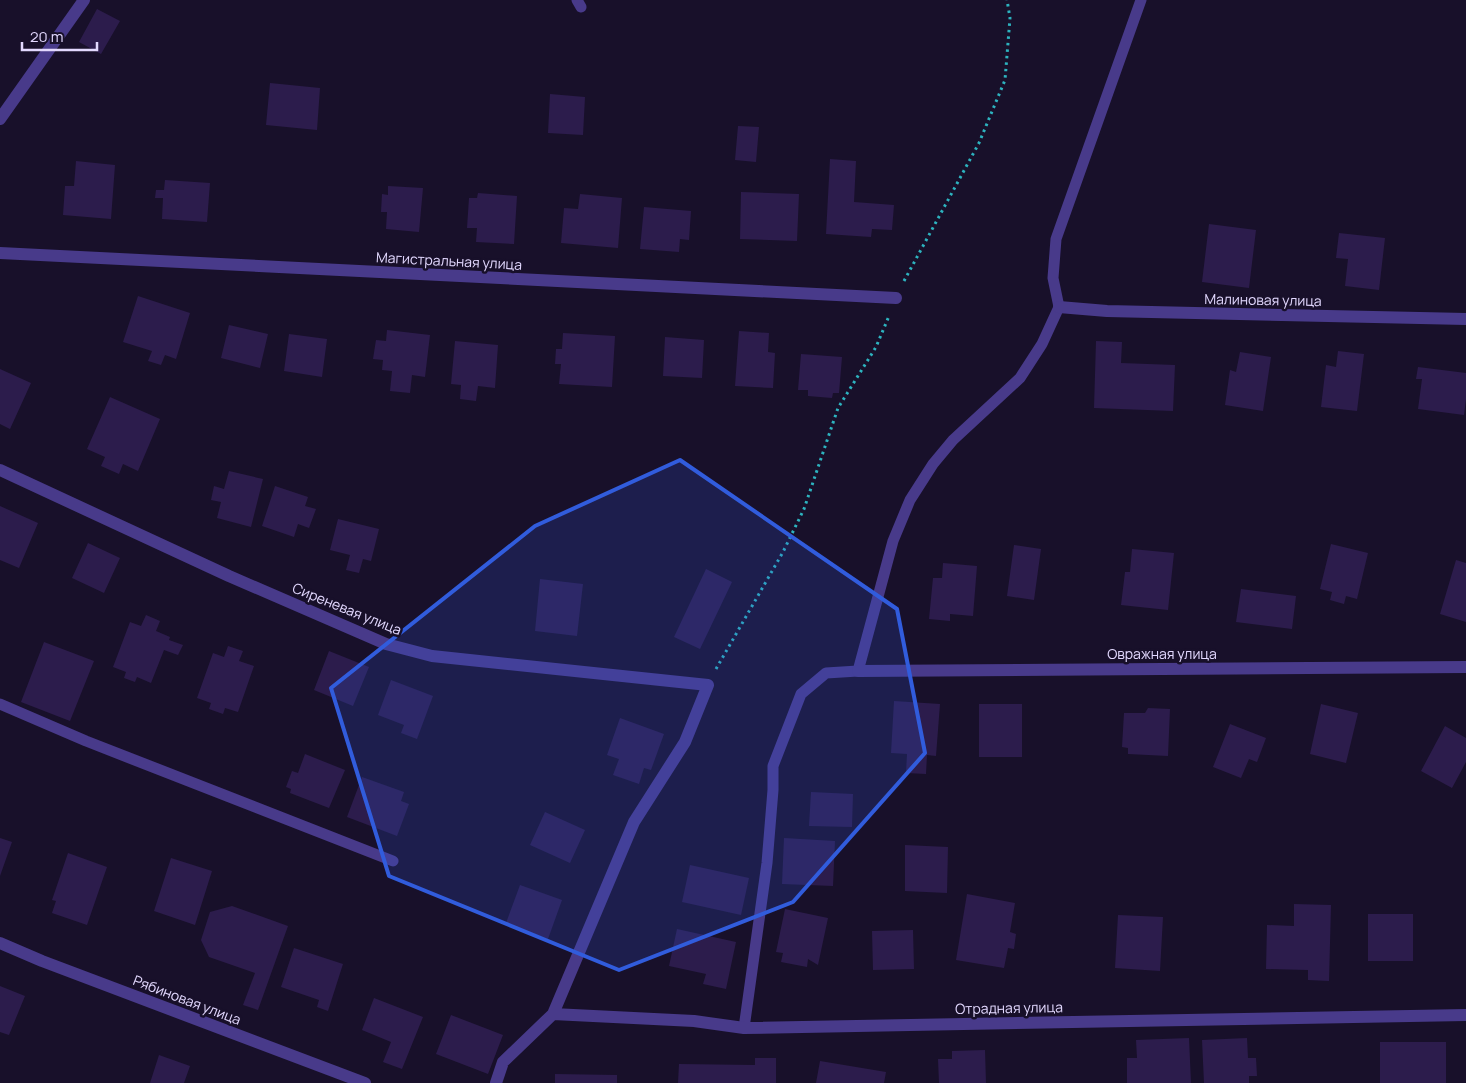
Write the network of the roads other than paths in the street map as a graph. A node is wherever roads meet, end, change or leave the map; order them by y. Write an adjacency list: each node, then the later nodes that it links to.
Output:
1 (84, 0): 3 (street)
2 (1142, 0): 6 (lane)
3 (0, 119)
4 (0, 253): 5 (street, Магистральная улица)
5 (896, 298)
6 (1059, 307): 7 (street, Малиновая улица); 10 (lane)
7 (1466, 319)
8 (0, 470): 14 (street, Сиреневая улица)
9 (1466, 667): 10 (street, Овражная улица)
10 (858, 671): 16 (lane)
11 (0, 704): 12 (lane)
12 (393, 861)
13 (0, 943): 17 (street, Рябиновая улица)
14 (553, 1014): 16 (street, Отрадная улица); 18 (street)
15 (1466, 1015): 16 (street, Отрадная улица)
16 (744, 1028)
17 (365, 1083)
18 (496, 1083)

